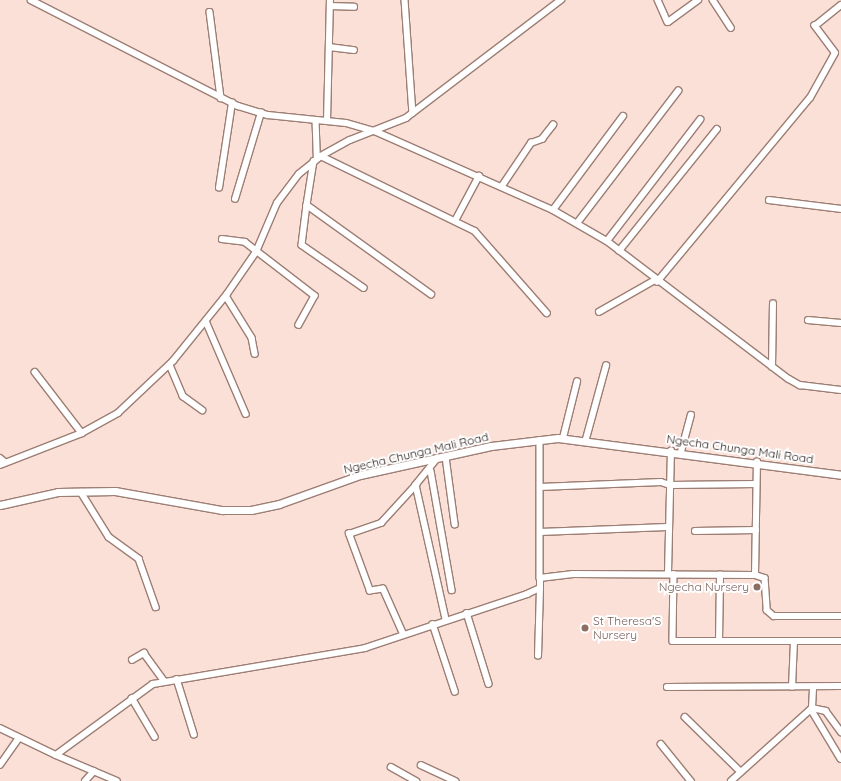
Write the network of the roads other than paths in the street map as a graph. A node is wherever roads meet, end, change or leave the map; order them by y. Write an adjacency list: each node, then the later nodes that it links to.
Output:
1 (31, 0): 15 (street)
2 (405, 0): 18 (street)
3 (561, 0): 18 (street)
4 (658, 0): 5 (street)
5 (698, 0)
6 (713, 0): 11 (street)
7 (330, 3): 9 (street); 12 (street)
8 (841, 5): 41 (street)
9 (354, 7)
10 (210, 12): 15 (street)
11 (731, 28)
12 (329, 47): 13 (street); 22 (street)
13 (354, 50)
14 (678, 91): 36 (street)
15 (220, 98): 16 (street)
16 (232, 104): 17 (street); 29 (street)
17 (261, 113): 20 (street); 30 (street)
18 (413, 113): 25 (street)
19 (623, 116): 34 (street)
20 (316, 120): 22 (street); 26 (street)
21 (700, 120): 38 (street)
22 (327, 121): 25 (street)
23 (553, 125): 28 (street)
24 (716, 129): 39 (street)
25 (377, 132): 26 (street); 27 (street)
26 (317, 158): 32 (street); 35 (street); 40 (street)
27 (479, 176): 28 (street); 35 (street)
28 (502, 186): 34 (street)
29 (219, 188)
30 (235, 199)
31 (769, 200): 33 (street)
32 (307, 205): 42 (street); 43 (street)
33 (841, 209)
34 (554, 210): 36 (street)
35 (455, 221): 47 (street)
36 (578, 222): 38 (street)
37 (222, 238): 40 (street)
38 (607, 241): 39 (street)
39 (619, 251): 41 (street)
40 (256, 252): 44 (street); 51 (street)
41 (656, 281): 46 (street); 55 (street)
42 (364, 288)
43 (431, 294)
44 (226, 296): 49 (street); 52 (street)
45 (773, 304): 55 (street)
46 (599, 312)
47 (547, 313)
48 (808, 320): 50 (street)
49 (206, 321): 53 (street); 60 (street)
50 (841, 323)
51 (299, 325)
52 (255, 354)
53 (170, 365): 59 (street); 62 (street)
54 (606, 366): 64 (street)
55 (772, 367): 58 (street)
56 (35, 372): 62 (street)
57 (577, 382): 63 (street)
58 (841, 390)
59 (202, 410)
60 (246, 414)
61 (691, 414): 67 (street)
62 (82, 433): 70 (street)
63 (563, 438): 64 (main road, Ngecha Chunga Mali Road); 65 (main road, Ngecha Chunga Mali Road)
64 (586, 439): 66 (main road, Ngecha Chunga Mali Road)
65 (540, 440): 68 (main road, Ngecha Chunga Mali Road); 77 (street)
66 (671, 450): 67 (main road, Ngecha Chunga Mali Road); 76 (street)
67 (681, 452): 71 (main road, Ngecha Chunga Mali Road)
68 (446, 457): 69 (main road, Ngecha Chunga Mali Road); 80 (street)
69 (438, 458): 72 (street); 78 (main road, Ngecha Chunga Mali Road)
70 (2, 462)
71 (757, 462): 73 (main road, Ngecha Chunga Mali Road); 74 (street)
72 (432, 471): 75 (street); 90 (street)
73 (841, 475)
74 (756, 484): 76 (street); 82 (street)
75 (416, 485): 94 (street); 96 (street)
76 (670, 485): 77 (street); 81 (street)
77 (540, 487): 84 (street)
78 (81, 492): 79 (main road, Ngecha Chunga Mali Road); 91 (street)
79 (0, 505)
80 (455, 524)
81 (667, 527): 84 (street); 85 (street)
82 (756, 530): 83 (street); 87 (street)
83 (695, 531)
84 (540, 532): 88 (street)
85 (671, 573): 86 (street); 88 (street); 97 (street)
86 (720, 575): 87 (street); 97 (street)
87 (755, 575): 93 (street)
88 (540, 578): 89 (street)
89 (540, 588): 92 (street); 100 (street)
90 (452, 590)
91 (156, 607)
92 (468, 613): 94 (street); 104 (street)
93 (841, 616)
94 (446, 619): 95 (street)
95 (433, 624): 96 (street); 109 (street)
96 (402, 634): 102 (street)
97 (719, 641): 99 (street)
98 (841, 641): 99 (street)
99 (794, 642): 107 (street)
100 (538, 656)
101 (132, 660): 103 (street)
102 (177, 679): 103 (street); 115 (street)
103 (164, 682): 110 (street)
104 (489, 684)
105 (841, 686): 108 (street)
106 (667, 687): 107 (street)
107 (792, 687): 108 (street)
108 (813, 687): 111 (street)
109 (456, 691)
110 (132, 698): 116 (street); 119 (street)
111 (812, 708): 114 (street); 120 (street); 125 (street)
112 (685, 717): 125 (street)
113 (0, 728): 117 (street)
114 (841, 732)
115 (194, 734)
116 (155, 737)
117 (18, 739): 119 (street); 121 (street)
118 (661, 744): 130 (street)
119 (56, 755): 124 (street)
120 (841, 759)
121 (0, 765)
122 (421, 765): 129 (street)
123 (391, 767): 128 (street)
124 (94, 771): 126 (street); 127 (street)
125 (741, 772): 131 (street)
126 (85, 781)
127 (117, 781)
128 (416, 781)
129 (455, 781)
130 (691, 781)
131 (731, 781)

